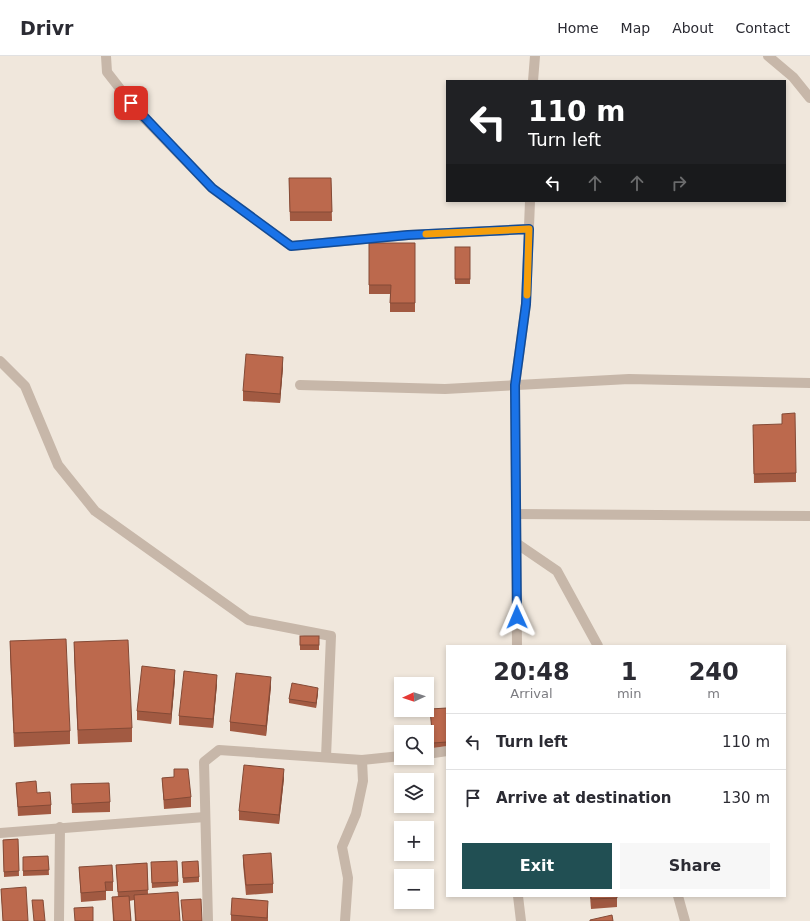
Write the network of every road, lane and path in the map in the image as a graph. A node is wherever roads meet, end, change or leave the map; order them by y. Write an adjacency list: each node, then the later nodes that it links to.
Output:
1 (106, 56): 7 (street)
2 (535, 56): 4 (street)
3 (768, 56): 5 (street)
4 (533, 80)
5 (810, 98)
6 (530, 202): 7 (street)
7 (529, 229): 11 (street)
8 (0, 361): 19 (street)
9 (810, 383): 11 (street)
10 (300, 385): 11 (street)
11 (515, 385): 12 (street)
12 (516, 514): 13 (street); 14 (street)
13 (810, 516)
14 (516, 543): 15 (street); 16 (street)
15 (517, 645)
16 (597, 645)
17 (446, 751): 18 (street)
18 (434, 753)
19 (326, 757): 21 (street); 22 (street)
20 (394, 757): 21 (street)
21 (362, 760): 29 (street)
22 (205, 817): 23 (street); 28 (street)
23 (60, 827): 24 (street); 27 (street)
24 (0, 833)
25 (518, 897): 30 (street)
26 (678, 897): 31 (street)
27 (59, 921)
28 (208, 921)
29 (345, 921)
30 (521, 921)
31 (685, 921)

